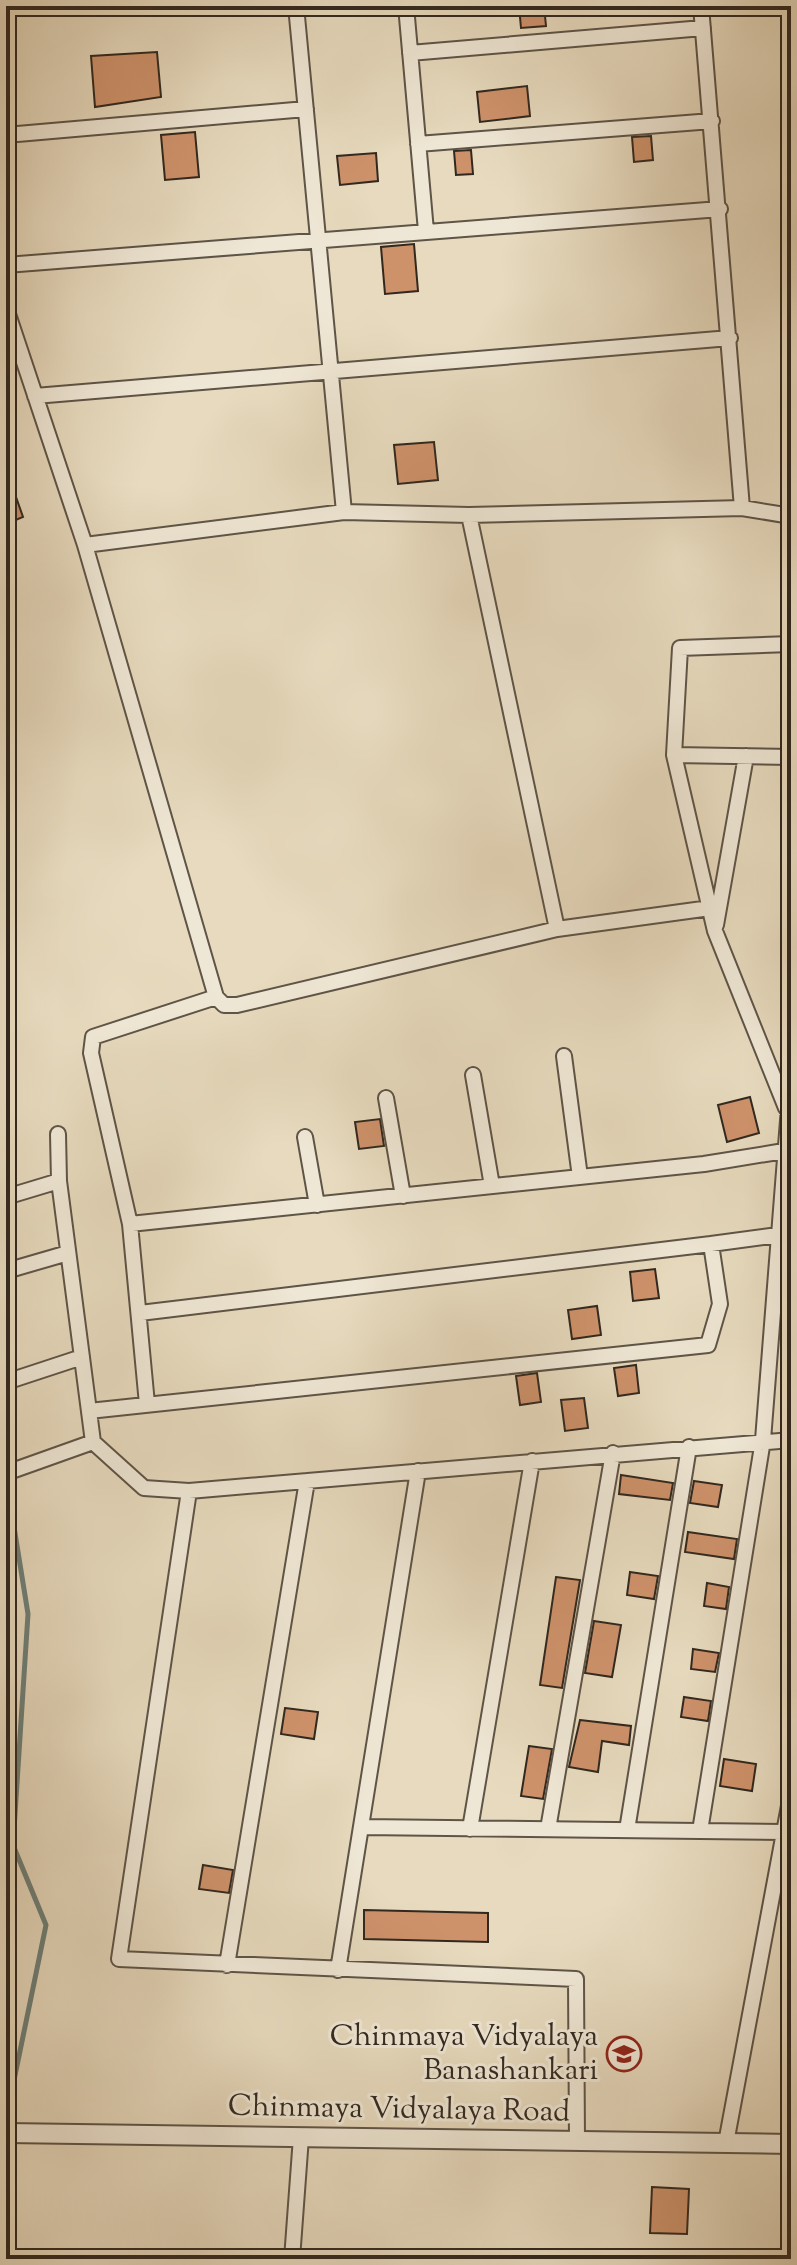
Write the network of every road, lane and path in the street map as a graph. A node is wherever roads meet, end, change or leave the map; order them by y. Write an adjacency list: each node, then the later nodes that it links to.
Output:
1 (296, 6): 6 (street)
2 (406, 6): 5 (street)
3 (701, 6): 4 (street)
4 (703, 28): 5 (street); 7 (street)
5 (410, 53): 9 (street)
6 (306, 109): 8 (street); 12 (street)
7 (712, 121): 9 (street); 10 (street)
8 (6, 135)
9 (418, 144): 11 (street)
10 (720, 209): 11 (street); 15 (street)
11 (426, 231): 12 (street)
12 (318, 239): 13 (street); 16 (street)
13 (6, 265)
14 (6, 308): 17 (street)
15 (730, 338): 16 (street); 18 (street)
16 (331, 371): 17 (street); 19 (street)
17 (35, 396): 22 (street)
18 (742, 508): 20 (street); 21 (street)
19 (344, 512): 20 (street); 22 (street)
20 (469, 515): 28 (street)
21 (791, 516)
22 (85, 545): 30 (street)
23 (791, 644): 24 (street)
24 (674, 755): 25 (street); 27 (street)
25 (746, 756): 26 (street); 29 (street)
26 (791, 757)
27 (710, 908): 28 (street); 29 (street)
28 (557, 929): 30 (street)
29 (715, 931): 35 (street)
30 (216, 997): 46 (street)
31 (564, 1056): 39 (street)
32 (473, 1075): 41 (street)
33 (791, 1082): 35 (street)
34 (386, 1098): 42 (street)
35 (789, 1112): 38 (street)
36 (58, 1134): 40 (street)
37 (305, 1137): 44 (street)
38 (784, 1151): 39 (street); 45 (street)
39 (580, 1177): 41 (street)
40 (59, 1181): 43 (street); 49 (street)
41 (492, 1186): 42 (street)
42 (403, 1196): 44 (street)
43 (6, 1197)
44 (317, 1205): 46 (street)
45 (786, 1205): 47 (street)
46 (130, 1224): 53 (street)
47 (778, 1235): 48 (street); 51 (street)
48 (711, 1244): 53 (street); 56 (street)
49 (68, 1253): 50 (street); 54 (street)
50 (6, 1271)
51 (774, 1295): 52 (street); 58 (street)
52 (791, 1295)
53 (140, 1313): 56 (street)
54 (82, 1357): 55 (street); 57 (street)
55 (6, 1382)
56 (147, 1404): 57 (street)
57 (89, 1411): 60 (street)
58 (763, 1440): 59 (street); 61 (street); 73 (street)
59 (791, 1440)
60 (93, 1442): 65 (street); 67 (street)
61 (689, 1447): 62 (street); 72 (street)
62 (613, 1453): 63 (street); 71 (street)
63 (532, 1461): 64 (street); 70 (street)
64 (418, 1471): 66 (street); 69 (street)
65 (6, 1473)
66 (307, 1481): 67 (street); 75 (street)
67 (189, 1491): 75 (street)
68 (791, 1795): 74 (street)
69 (363, 1827): 70 (street); 76 (street)
70 (470, 1829): 71 (street)
71 (548, 1829): 72 (street)
72 (627, 1830): 73 (street)
73 (700, 1831): 74 (street)
74 (784, 1832): 80 (street)
75 (227, 1965): 76 (street)
76 (338, 1970): 79 (street)
77 (6, 2133): 78 (street, Chinmaya Vidyalaya Road)
78 (301, 2137): 79 (street, Chinmaya Vidyalaya Road); 82 (street)
79 (577, 2141): 80 (street, Chinmaya Vidyalaya Road)
80 (726, 2143): 81 (street, Chinmaya Vidyalaya Road)
81 (791, 2144)
82 (292, 2259)

